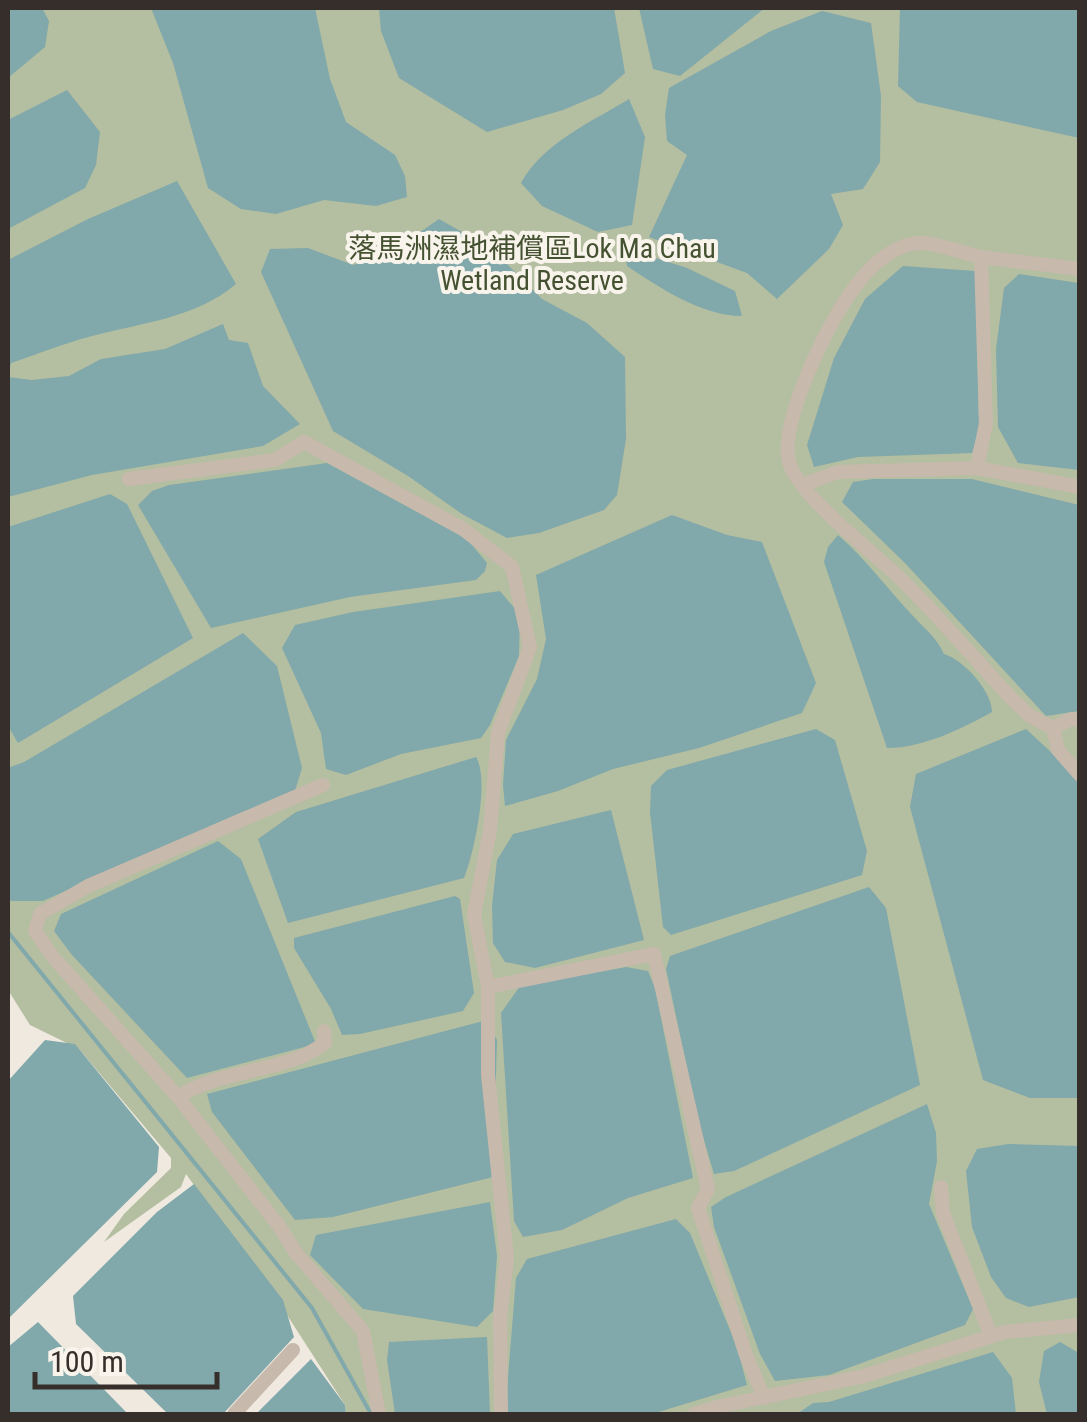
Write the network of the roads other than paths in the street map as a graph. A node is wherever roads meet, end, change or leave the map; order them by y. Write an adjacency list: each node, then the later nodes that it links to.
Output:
1 (981, 257): 2 (lane); 3 (lane); 5 (lane)
2 (1080, 270)
3 (977, 468): 5 (lane); 6 (lane)
4 (130, 479): 11 (lane)
5 (802, 485): 8 (lane)
6 (1080, 486)
7 (1080, 720): 8 (lane)
8 (1054, 728): 9 (lane)
9 (1080, 775)
10 (323, 785): 13 (lane)
11 (488, 987): 18 (lane); 21 (lane)
12 (324, 1031): 13 (lane)
13 (178, 1097): 20 (lane)
14 (942, 1187): 16 (lane)
15 (1080, 1325): 16 (lane)
16 (991, 1336): 18 (lane)
17 (293, 1350): 19 (lane)
18 (764, 1398): 22 (lane)
19 (234, 1414)
20 (378, 1414)
21 (501, 1414)
22 (694, 1414)

